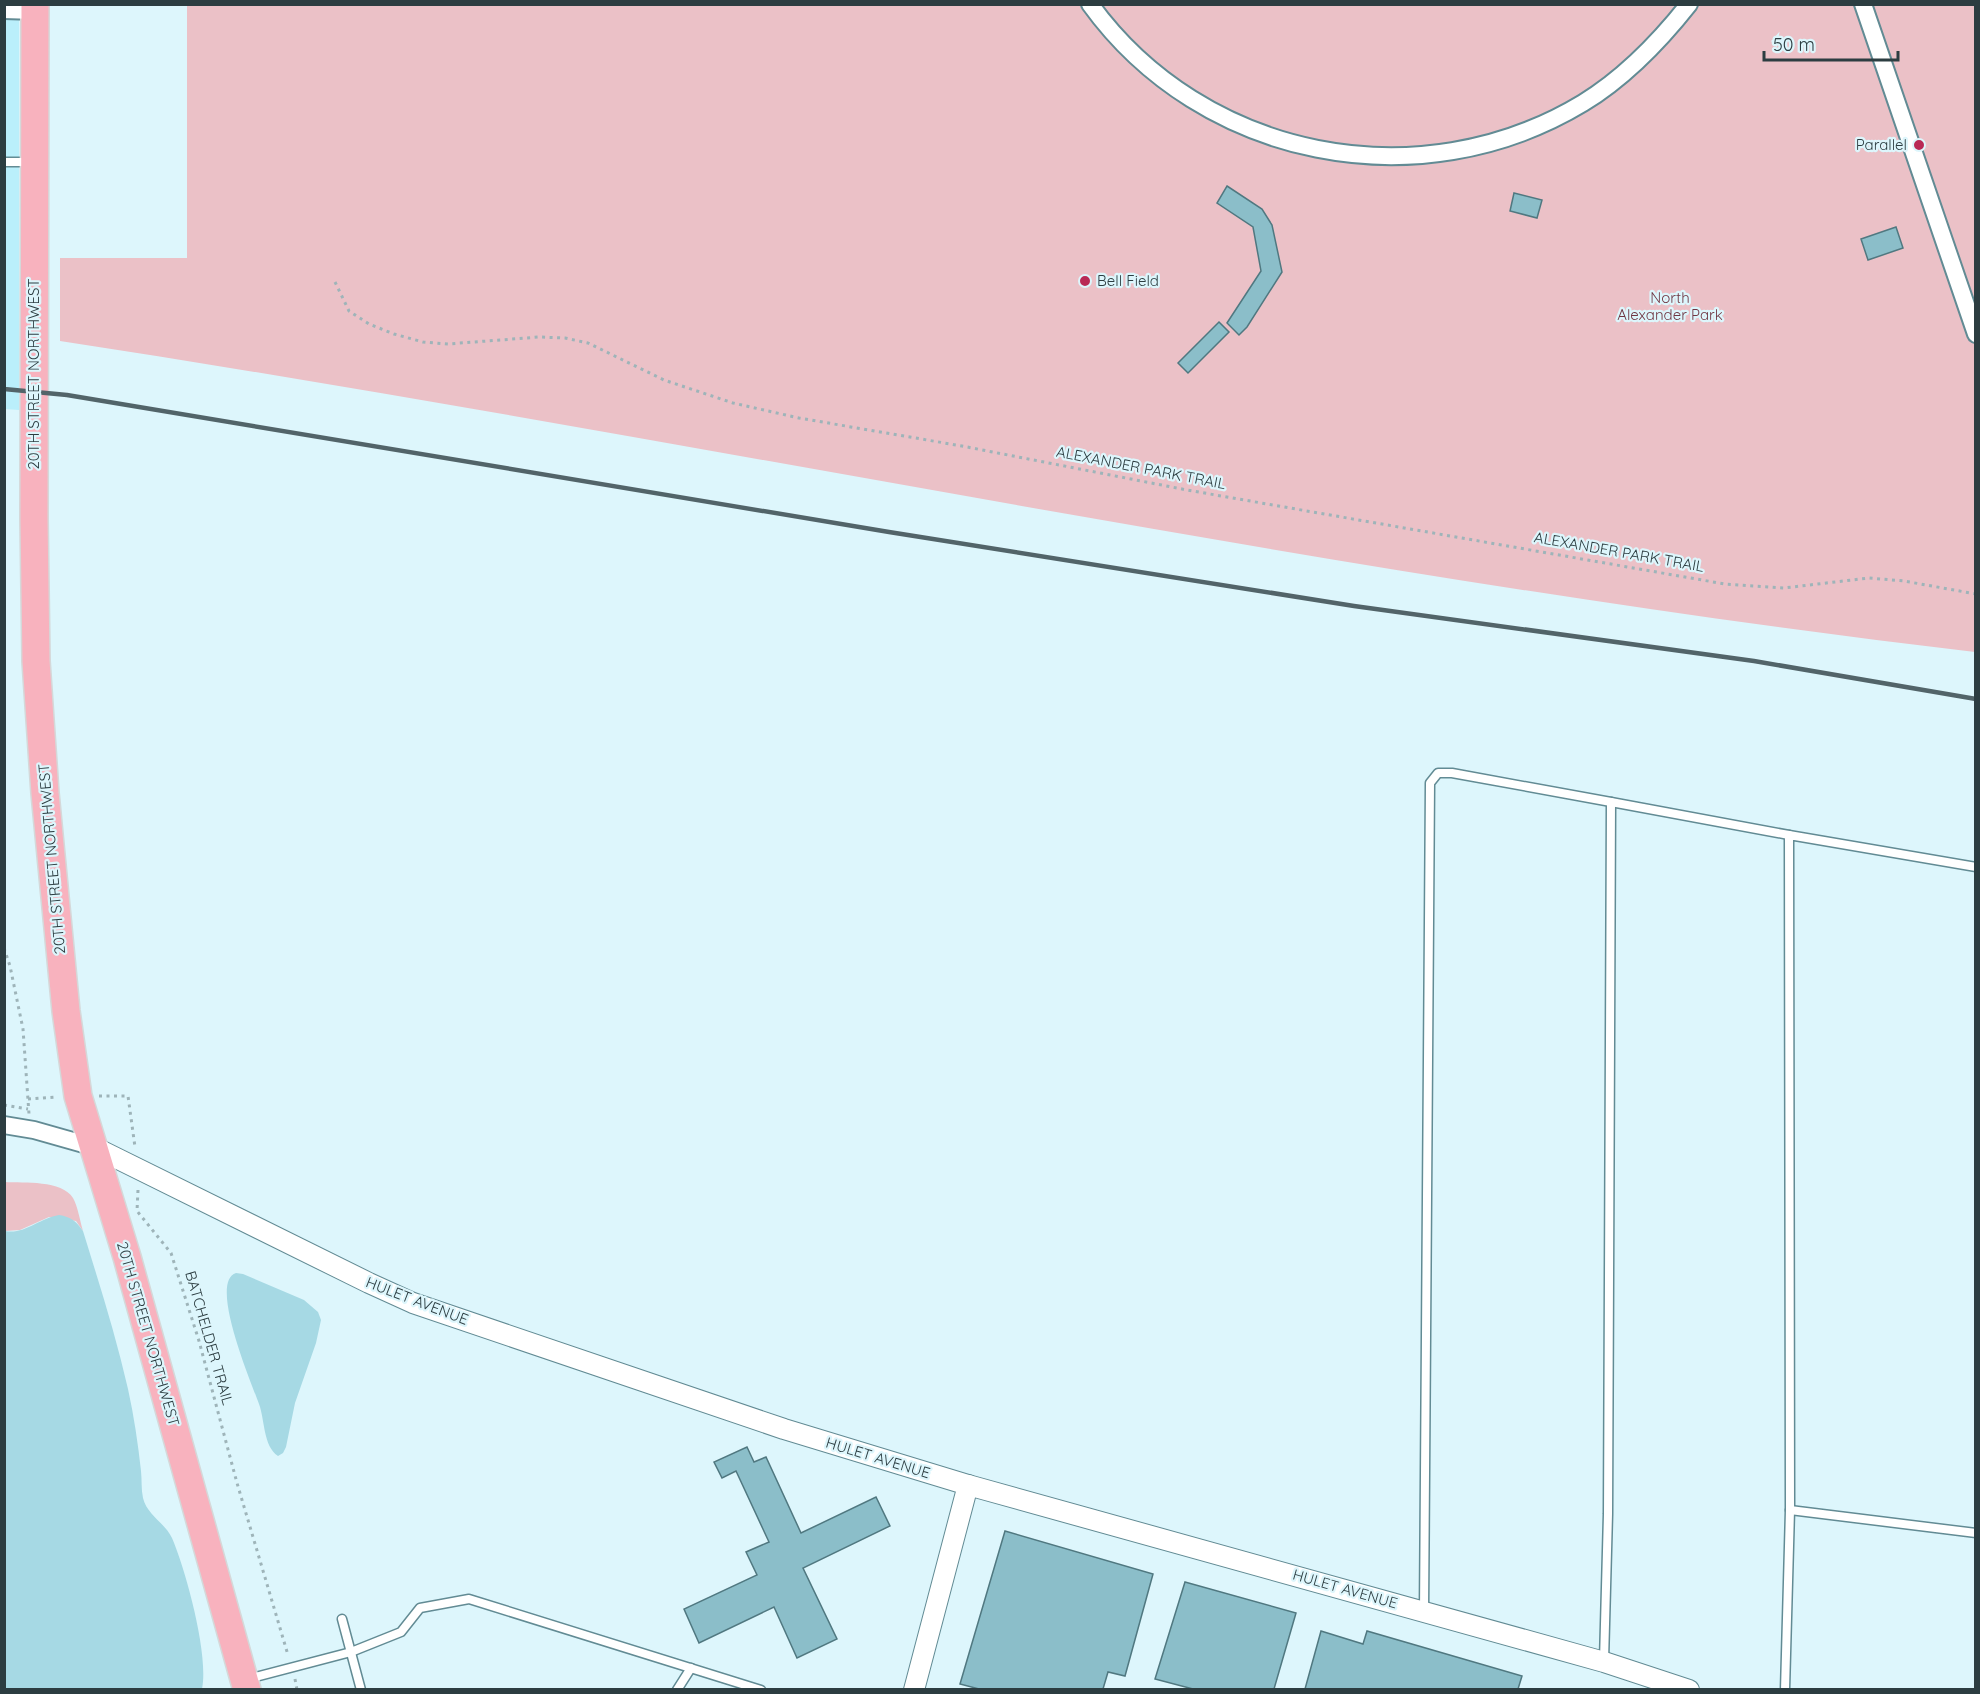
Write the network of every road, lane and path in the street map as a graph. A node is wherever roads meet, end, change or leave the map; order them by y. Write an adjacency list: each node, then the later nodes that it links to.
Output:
1 (1090, 4): 2 (street)
2 (1689, 4)
3 (1863, 4): 9 (street)
4 (35, 8): 5 (street); 7 (highway, 20TH STREET NORTHWEST)
5 (4, 10)
6 (4, 162): 7 (lane)
7 (35, 162): 15 (highway, 20TH STREET NORTHWEST)
8 (335, 282): 10 (path, ALEXANDER PARK TRAIL)
9 (1976, 334)
10 (1976, 594)
11 (1611, 802): 12 (lane); 24 (lane); 27 (lane)
12 (1789, 835): 13 (lane); 22 (lane)
13 (1976, 867)
14 (4, 948): 16 (path)
15 (78, 1096): 16 (path, BATCHELDER TRAIL); 19 (highway, 20TH STREET NORTHWEST); 20 (path, BATCHELDER TRAIL)
16 (28, 1099): 17 (path)
17 (4, 1105)
18 (4, 1125): 19 (street)
19 (94, 1147): 20 (street, HULET AVENUE); 30 (highway, 20TH STREET NORTHWEST)
20 (138, 1168): 21 (street, HULET AVENUE); 28 (path, BATCHELDER TRAIL)
21 (968, 1485): 24 (street, HULET AVENUE); 35 (street)
22 (1790, 1510): 23 (lane); 37 (lane)
23 (1976, 1533)
24 (1424, 1612): 27 (street, HULET AVENUE)
25 (342, 1619): 26 (lane)
26 (351, 1652): 28 (lane); 29 (lane); 32 (lane)
27 (1604, 1662): 36 (street, HULET AVENUE)
28 (292, 1668): 30 (lane); 31 (path, BATCHELDER TRAIL)
29 (691, 1668): 33 (lane); 34 (lane)
30 (246, 1684)
31 (297, 1689)
32 (361, 1689)
33 (677, 1689)
34 (761, 1689)
35 (914, 1689)
36 (1689, 1689)
37 (1785, 1689)

